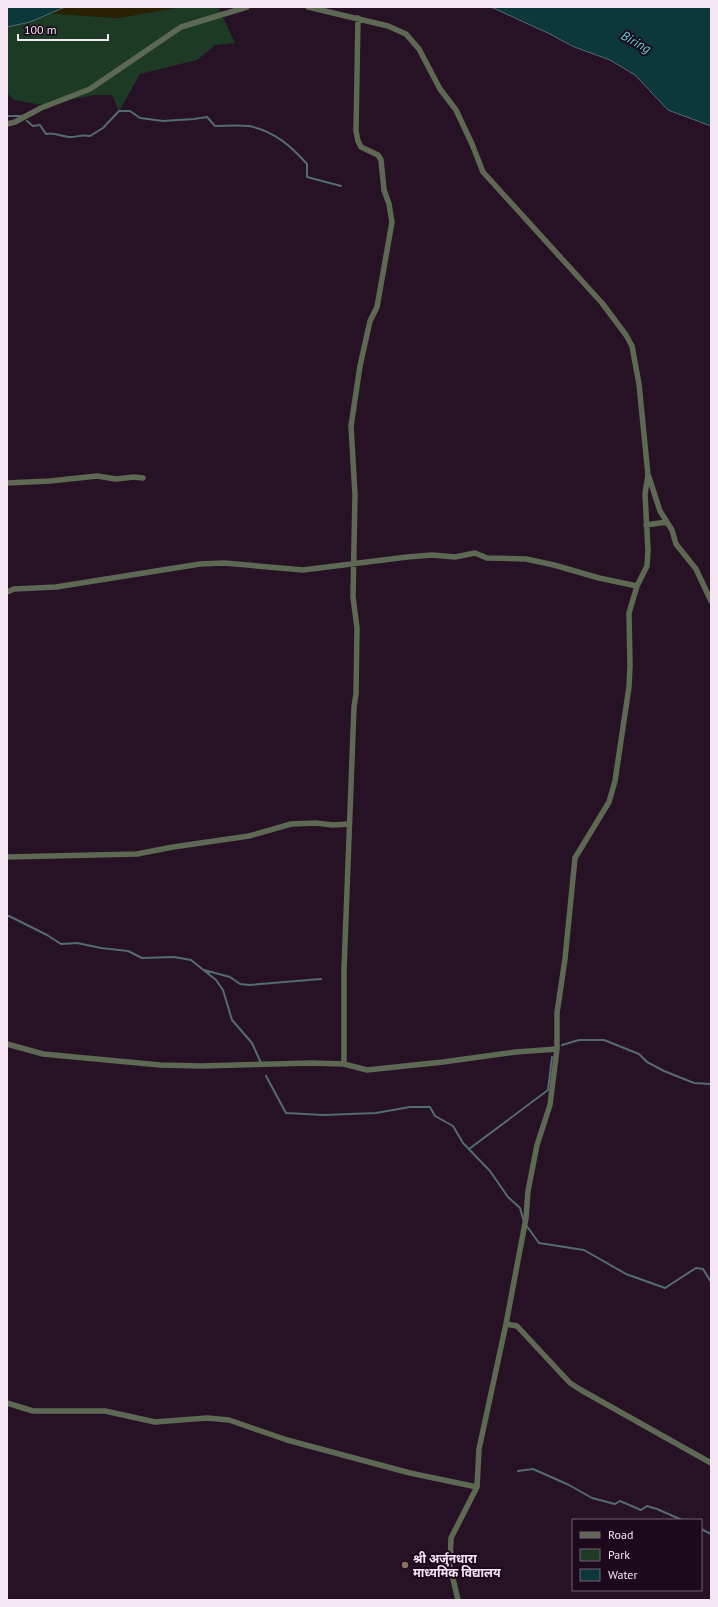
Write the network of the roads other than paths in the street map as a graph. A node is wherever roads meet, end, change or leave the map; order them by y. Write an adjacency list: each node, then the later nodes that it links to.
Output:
1 (247, 7): 6 (street)
2 (308, 7): 4 (street)
3 (341, 7): 4 (street)
4 (342, 15): 5 (street)
5 (358, 18): 7 (street); 12 (street)
6 (7, 124)
7 (648, 475): 10 (street); 11 (street)
8 (143, 478): 9 (street)
9 (7, 483)
10 (666, 522): 11 (street); 15 (street)
11 (646, 525): 13 (street)
12 (353, 564): 13 (street); 14 (street); 16 (street)
13 (637, 586): 19 (street)
14 (7, 592)
15 (711, 600)
16 (349, 824): 17 (street); 20 (street)
17 (7, 857)
18 (7, 1044): 20 (street)
19 (557, 1049): 20 (street); 21 (street)
20 (344, 1064)
21 (506, 1324): 23 (street); 24 (street)
22 (7, 1403): 24 (street)
23 (711, 1464)
24 (477, 1487): 25 (street)
25 (458, 1600)

